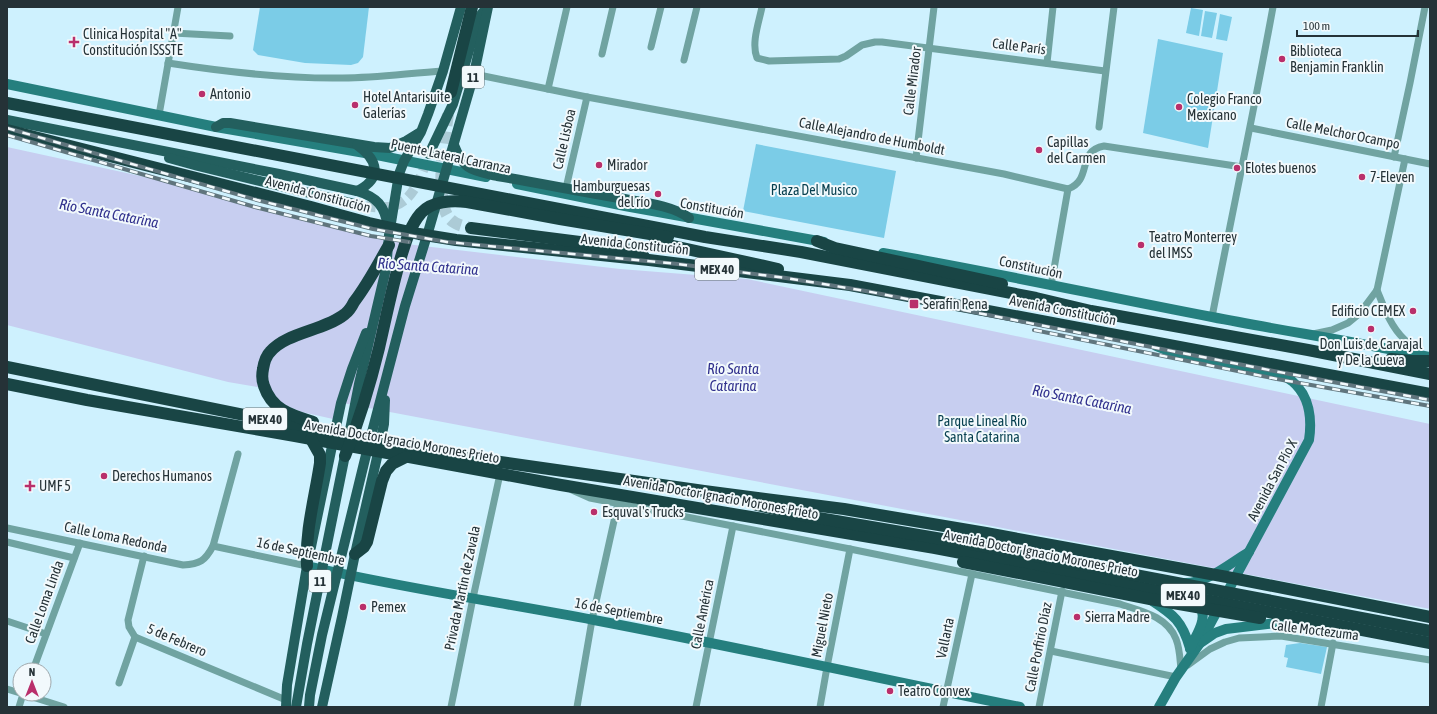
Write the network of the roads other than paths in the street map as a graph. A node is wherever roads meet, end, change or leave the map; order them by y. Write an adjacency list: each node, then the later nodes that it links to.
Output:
1 (178, 7): 15 (street)
2 (461, 7): 23 (main road, 11)
3 (472, 7): 28 (highway)
4 (487, 7): 25 (main road, 11); 41 (main road)
5 (567, 7): 27 (street)
6 (613, 7): 19 (street)
7 (661, 7): 17 (street)
8 (696, 7): 20 (street)
9 (762, 7): 18 (street, Calle París)
10 (934, 7): 18 (street, Calle Mirador)
11 (1053, 7): 22 (street)
12 (1114, 7): 24 (street)
13 (1273, 7): 35 (street)
14 (1425, 7): 42 (street)
15 (173, 33): 16 (street); 21 (street)
16 (230, 36)
17 (651, 47)
18 (929, 48): 22 (street, Calle París); 43 (street, Calle Mirador)
19 (602, 54)
20 (684, 60)
21 (168, 63): 23 (street); 31 (street)
22 (1047, 63): 24 (street, Calle París)
23 (443, 71): 37 (main road, 11)
24 (1105, 71): 34 (street)
25 (474, 74): 27 (street, Calle Alejandro de Humboldt); 40 (main road, 11)
26 (7, 84): 31 (street)
27 (548, 89): 29 (street, Calle Alejandro de Humboldt)
28 (451, 92)
29 (587, 97): 43 (street, Calle Alejandro de Humboldt); 47 (street, Calle Lisboa)
30 (7, 103): 56 (highway, Avenida Constitución / MEX 40)
31 (159, 115): 33 (street)
32 (7, 120): 38 (main road, Avenida Constitución)
33 (216, 127): 39 (main road); 51 (street, Puente Lateral Carranza)
34 (1099, 127)
35 (1251, 128): 42 (street, Calle Melchor Ocampo); 46 (street)
36 (7, 130): 59 (highway, Avenida Constitución / MEX 40)
37 (421, 132): 39 (main road); 52 (main road, 11)
38 (110, 141): 49 (main road, Avenida Constitución); 50 (main road)
39 (357, 145): 49 (main road)
40 (454, 145): 47 (main road); 73 (main road, 11)
41 (429, 154)
42 (1394, 156): 44 (street, Calle Melchor Ocampo)
43 (916, 158): 48 (street, Calle Alejandro de Humboldt)
44 (1405, 158): 45 (street, Calle Melchor Ocampo); 62 (street)
45 (1430, 164)
46 (1242, 167): 48 (street); 65 (street)
47 (566, 188): 53 (main road)
48 (1068, 189): 61 (street)
49 (357, 191): 52 (main road, Avenida Constitución)
50 (351, 203)
51 (625, 206): 53 (street, Constitución)
52 (390, 215): 57 (main road, 11)
53 (689, 218): 58 (street, Constitución)
54 (560, 220): 56 (highway); 60 (highway); 77 (highway)
55 (471, 228): 59 (highway)
56 (705, 237): 63 (highway, Avenida Constitución / MEX 40)
57 (389, 240): 64 (main road, 11); 79 (highway)
58 (818, 241): 61 (street, Constitución); 63 (highway)
59 (648, 260): 60 (highway, Avenida Constitución / MEX 40)
60 (850, 285): 67 (highway, Avenida Constitución / MEX 40)
61 (1051, 286): 65 (street, Constitución)
62 (1377, 290): 66 (street); 69 (street)
63 (1091, 311): 68 (highway, Avenida Constitución / MEX 40)
64 (376, 314): 77 (main road, 11); 87 (main road)
65 (1212, 318): 66 (street, Constitución)
66 (1305, 335): 69 (street, Constitución)
67 (1145, 341): 74 (highway, Avenida Constitución / MEX 40); 92 (street, Avenida San Pío X)
68 (1308, 350): 69 (highway); 71 (highway, Avenida Constitución / MEX 40)
69 (1428, 358)
70 (7, 367): 79 (highway, Avenida Doctor Ignacio Morones Prieto / MEX 40)
71 (1430, 374)
72 (7, 384): 75 (highway, Avenida Doctor Ignacio Morones Prieto / MEX 40)
73 (384, 385): 93 (main road); 135 (main road, 11)
74 (1430, 394)
75 (311, 439): 78 (highway, Avenida Doctor Ignacio Morones Prieto / MEX 40); 96 (highway)
76 (238, 454): 90 (street)
77 (345, 456): 134 (main road, 11)
78 (406, 457): 80 (highway, Avenida Doctor Ignacio Morones Prieto / MEX 40); 93 (highway)
79 (524, 465): 82 (highway, Avenida Doctor Ignacio Morones Prieto / MEX 40)
80 (500, 474): 81 (highway, Avenida Doctor Ignacio Morones Prieto / MEX 40); 103 (street, Privada Martín de Zavala)
81 (561, 485): 83 (street); 86 (highway, Avenida Doctor Ignacio Morones Prieto / MEX 40)
82 (704, 492): 99 (highway, MEX 40); 110 (highway, Avenida Doctor Ignacio Morones Prieto / MEX 40)
83 (618, 503): 84 (street); 111 (street)
84 (733, 526): 91 (street); 117 (street, Calle América)
85 (7, 528): 89 (street, Calle Loma Redonda)
86 (862, 536): 104 (highway, MEX 40); 120 (highway, Avenida Doctor Ignacio Morones Prieto / MEX 40)
87 (314, 537): 93 (main road); 96 (main road)
88 (7, 542): 95 (street, Calle Loma Redonda)
89 (80, 543): 94 (street, Calle Loma Redonda); 95 (street, Calle Loma Linda)
90 (213, 546): 94 (street, Calle Loma Redonda); 96 (street, 16 de Septiembre)
91 (850, 549): 97 (street); 127 (street, Miguel Nieto)
92 (1250, 550): 99 (street); 102 (street, Avenida San Pío X)
93 (354, 554): 98 (main road)
94 (144, 556): 116 (street, 5 de Febrero)
95 (74, 558): 115 (street, Calle Loma Linda)
96 (307, 566): 98 (street, 16 de Septiembre); 101 (main road)
97 (972, 574): 100 (street); 130 (street, Vallarta)
98 (350, 576): 103 (street, 16 de Septiembre); 107 (main road)
99 (1173, 583): 102 (highway, MEX 40); 106 (street)
100 (1062, 591): 122 (street, Calle Porfirio Díaz); 128 (street)
101 (303, 593): 107 (main road); 132 (main road)
102 (1227, 593): 105 (highway, MEX 40); 108 (street, Avenida San Pío X)
103 (473, 598): 111 (street, 16 de Septiembre); 137 (street, Privada Martín de Zavala)
104 (1150, 599): 106 (highway, MEX 40); 121 (street)
105 (1269, 601): 109 (highway); 114 (highway, MEX 40)
106 (1202, 608): 108 (highway, MEX 40); 121 (street, Avenida San Pío X)
107 (344, 609): 136 (main road)
108 (1218, 611): 109 (highway, MEX 40); 118 (street, Avenida San Pío X)
109 (1232, 613): 113 (highway, MEX 40)
110 (1430, 617)
111 (592, 620): 117 (street, 16 de Septiembre); 138 (street)
112 (7, 621): 115 (street)
113 (1284, 622): 118 (street); 123 (highway, MEX 40)
114 (1430, 631)
115 (46, 634): 126 (street, Calle Loma Linda)
116 (135, 636): 129 (street); 132 (street, 5 de Febrero)
117 (710, 643): 127 (street, 16 de Septiembre); 139 (street, Calle América)
118 (1200, 643): 124 (street, Avenida San Pío X)
119 (1332, 643): 125 (street, Calle Moctezuma); 128 (street, Calle Moctezuma); 145 (street)
120 (1430, 643)
121 (1190, 648): 124 (street, Avenida San Pío X)
122 (1051, 650): 128 (street); 143 (street, Calle Porfirio Díaz)
123 (1430, 651)
124 (1188, 658): 128 (street, Avenida San Pío X)
125 (1430, 660)
126 (36, 662)
127 (827, 667): 130 (street, 16 de Septiembre); 140 (street, Miguel Nieto)
128 (1178, 674): 144 (street, Avenida San Pío X)
129 (119, 683)
130 (946, 692): 141 (street, Vallarta); 142 (street, 16 de Septiembre)
131 (48, 702): 133 (street)
132 (286, 703)
133 (64, 707)
134 (296, 707)
135 (309, 707)
136 (322, 707)
137 (451, 707)
138 (577, 707)
139 (696, 707)
140 (820, 707)
141 (943, 707)
142 (1020, 707)
143 (1038, 707)
144 (1159, 707)
145 (1321, 707)

